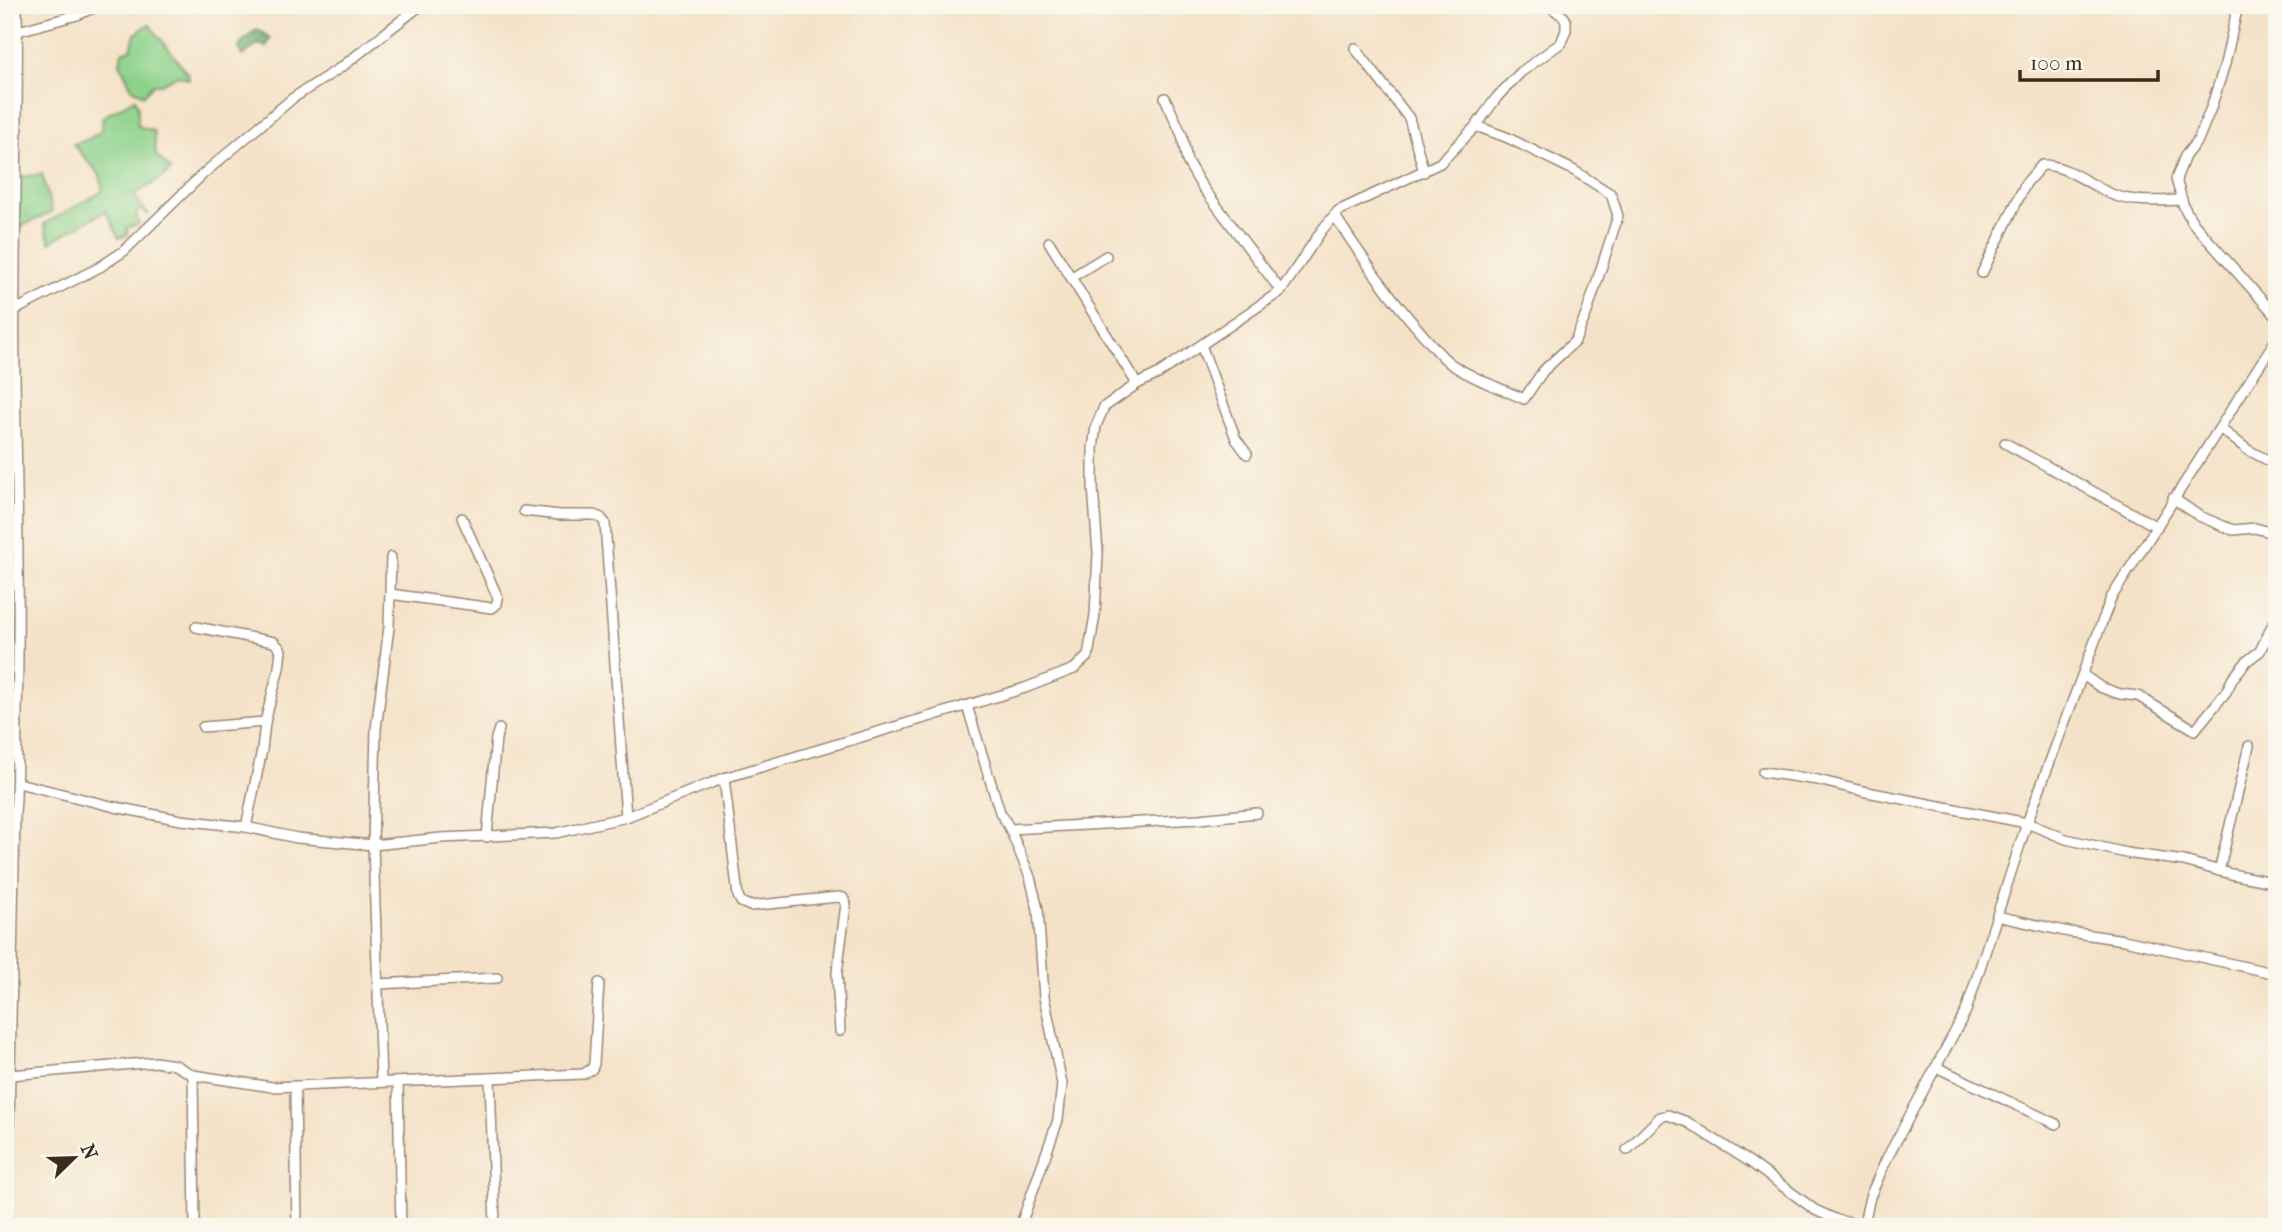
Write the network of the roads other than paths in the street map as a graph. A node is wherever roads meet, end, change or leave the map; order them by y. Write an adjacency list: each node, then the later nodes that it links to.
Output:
1 (17, 5): 6 (street)
2 (100, 5): 6 (street)
3 (421, 5): 20 (street)
4 (1548, 5): 9 (street)
5 (2238, 5): 13 (street)
6 (18, 31): 11 (street)
7 (1355, 48): 12 (street)
8 (1165, 98): 19 (street)
9 (1476, 126): 12 (street); 14 (street)
10 (5, 127): 11 (street)
11 (18, 129): 20 (street)
12 (1424, 172): 14 (street)
13 (2182, 200): 17 (street); 21 (street)
14 (1335, 216): 19 (street)
15 (1049, 242): 18 (street)
16 (1106, 256): 18 (street)
17 (1982, 273)
18 (1072, 277): 24 (street)
19 (1281, 291): 23 (street)
20 (15, 310): 46 (street)
21 (2277, 317)
22 (2277, 338): 25 (street)
23 (1201, 345): 24 (street); 27 (street)
24 (1137, 384): 39 (street)
25 (2221, 429): 28 (street); 29 (street)
26 (2005, 443): 32 (street)
27 (1247, 454)
28 (2277, 465)
29 (2173, 498): 32 (street); 33 (street)
30 (524, 511): 48 (street)
31 (461, 518): 35 (street)
32 (2157, 527): 38 (street)
33 (2277, 534)
34 (391, 557): 35 (street)
35 (390, 594): 53 (street)
36 (2277, 615): 38 (street)
37 (196, 627): 40 (street)
38 (2083, 675): 49 (street)
39 (967, 706): 45 (street); 51 (street)
40 (265, 722): 41 (street); 50 (street)
41 (202, 727)
42 (499, 729): 52 (street)
43 (2249, 746): 54 (street)
44 (1763, 772): 49 (street)
45 (724, 778): 48 (street); 61 (street)
46 (18, 782): 50 (street); 63 (street)
47 (1257, 813): 51 (street)
48 (626, 817): 52 (street)
49 (2027, 823): 54 (street); 56 (street)
50 (246, 827): 53 (street)
51 (1010, 829): 77 (street)
52 (487, 837): 53 (street)
53 (373, 845): 60 (street)
54 (2218, 871): 55 (street)
55 (2277, 883)
56 (1997, 916): 57 (street); 62 (street)
57 (2277, 974)
58 (498, 978): 60 (street)
59 (599, 983): 65 (street)
60 (378, 984): 66 (street)
61 (840, 1031)
62 (1936, 1067): 69 (street); 71 (street)
63 (12, 1075): 64 (street); 72 (street)
64 (193, 1075): 68 (street); 73 (street)
65 (490, 1079): 67 (street); 76 (street)
66 (381, 1082): 67 (street); 68 (street)
67 (398, 1082): 75 (street)
68 (295, 1087): 74 (street)
69 (2056, 1124)
70 (1627, 1150): 71 (street)
71 (1862, 1226)
72 (7, 1227)
73 (195, 1227)
74 (298, 1227)
75 (401, 1227)
76 (495, 1227)
77 (1020, 1227)

